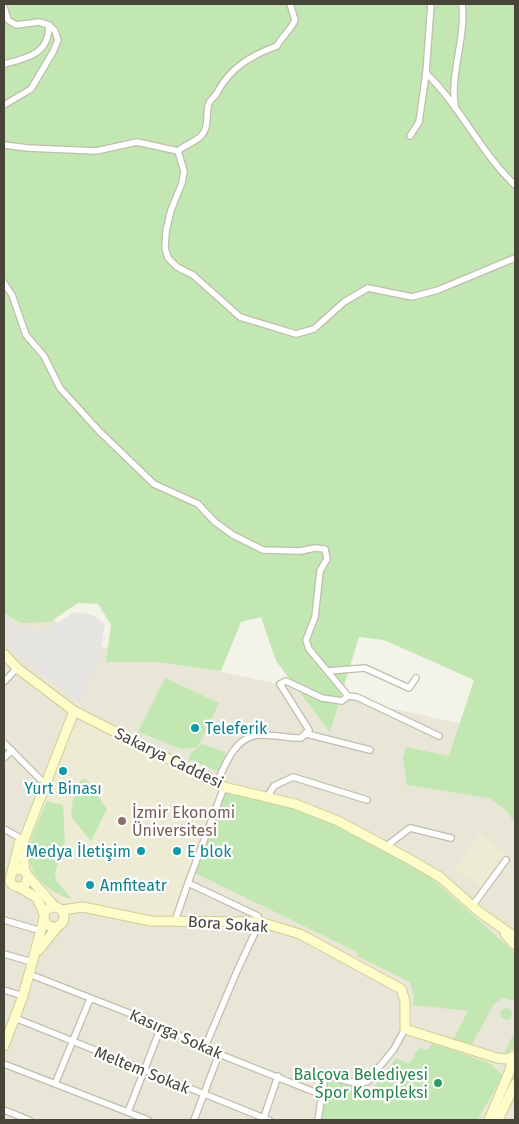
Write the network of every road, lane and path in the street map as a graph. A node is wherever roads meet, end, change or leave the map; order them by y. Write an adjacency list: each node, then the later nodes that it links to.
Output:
1 (290, 4): 12 (street)
2 (431, 4): 7 (street)
3 (462, 4): 9 (street)
4 (4, 7): 5 (street)
5 (49, 26): 6 (street); 8 (street)
6 (4, 64)
7 (426, 73): 9 (street); 10 (street)
8 (4, 104)
9 (455, 108): 13 (street)
10 (410, 136)
11 (4, 145): 12 (street)
12 (178, 151): 14 (street)
13 (515, 185)
14 (515, 258)
15 (4, 283): 18 (street)
16 (4, 654): 17 (main road, Sakarya Caddesi)
17 (17, 668): 20 (street); 22 (main road, Sakarya Caddesi)
18 (328, 671): 19 (street); 21 (street)
19 (416, 678)
20 (4, 682)
21 (348, 696): 23 (street); 24 (street)
22 (74, 711): 30 (main road, Sakarya Caddesi); 35 (main road)
23 (307, 734): 27 (street); 30 (street)
24 (440, 736)
25 (4, 743): 26 (street)
26 (12, 750): 28 (street); 29 (street)
27 (370, 750)
28 (4, 758)
29 (40, 779)
30 (220, 785): 31 (main road, Sakarya Caddesi); 40 (street)
31 (268, 797): 32 (street); 36 (main road, Sakarya Caddesi)
32 (367, 800)
33 (4, 829): 35 (street)
34 (451, 838): 36 (street)
35 (22, 839): 38 (main road); 39 (main road)
36 (385, 847): 41 (main road, Sakarya Caddesi)
37 (506, 860): 41 (street)
38 (26, 874): 39 (main road); 39 (main road); 42 (main road)
39 (10, 881): 43 (main road)
40 (188, 883): 45 (street); 46 (street)
41 (473, 905): 48 (main road, Sakarya Caddesi)
42 (58, 908): 43 (main road); 45 (main road, Bora Sokak); 47 (main road)
43 (44, 916): 47 (main road); 49 (main road)
44 (4, 920): 49 (street)
45 (175, 921): 46 (main road, Bora Sokak)
46 (260, 922): 60 (main road, Bora Sokak); 63 (street)
47 (58, 926): 53 (main road)
48 (500, 928): 50 (main road, Sakarya Caddesi); 51 (main road, Sakarya Caddesi)
49 (41, 931): 53 (main road)
50 (515, 937)
51 (515, 945)
52 (4, 954): 53 (street)
53 (32, 962): 54 (main road)
54 (28, 974): 56 (main road); 57 (street, Kasırga Sokak)
55 (4, 990): 56 (street)
56 (23, 996): 58 (main road)
57 (90, 999): 59 (street, Kasırga Sokak); 61 (street)
58 (15, 1018): 61 (street, Meltem Sokak); 62 (main road)
59 (161, 1027): 63 (street, Kasırga Sokak); 68 (street)
60 (405, 1029): 66 (main road); 74 (street)
61 (72, 1041): 68 (street, Meltem Sokak); 71 (street)
62 (4, 1046)
63 (205, 1047): 64 (street, Kasırga Sokak)
64 (219, 1054): 70 (street, Kasırga Sokak); 73 (street)
65 (515, 1057): 66 (main road); 69 (main road)
66 (497, 1058): 69 (main road)
67 (4, 1064): 71 (street)
68 (143, 1070): 73 (street, Meltem Sokak); 76 (street)
69 (513, 1074): 82 (main road)
70 (278, 1076): 74 (street, Kasırga Sokak); 77 (street)
71 (55, 1084): 76 (street)
72 (515, 1084): 83 (main road)
73 (203, 1096): 77 (street, Meltem Sokak); 80 (street)
74 (322, 1096): 81 (street)
75 (4, 1110): 78 (street)
76 (128, 1112): 79 (street)
77 (266, 1119)
78 (28, 1120)
79 (148, 1120)
80 (194, 1120)
81 (318, 1120)
82 (489, 1120)
83 (498, 1120)

